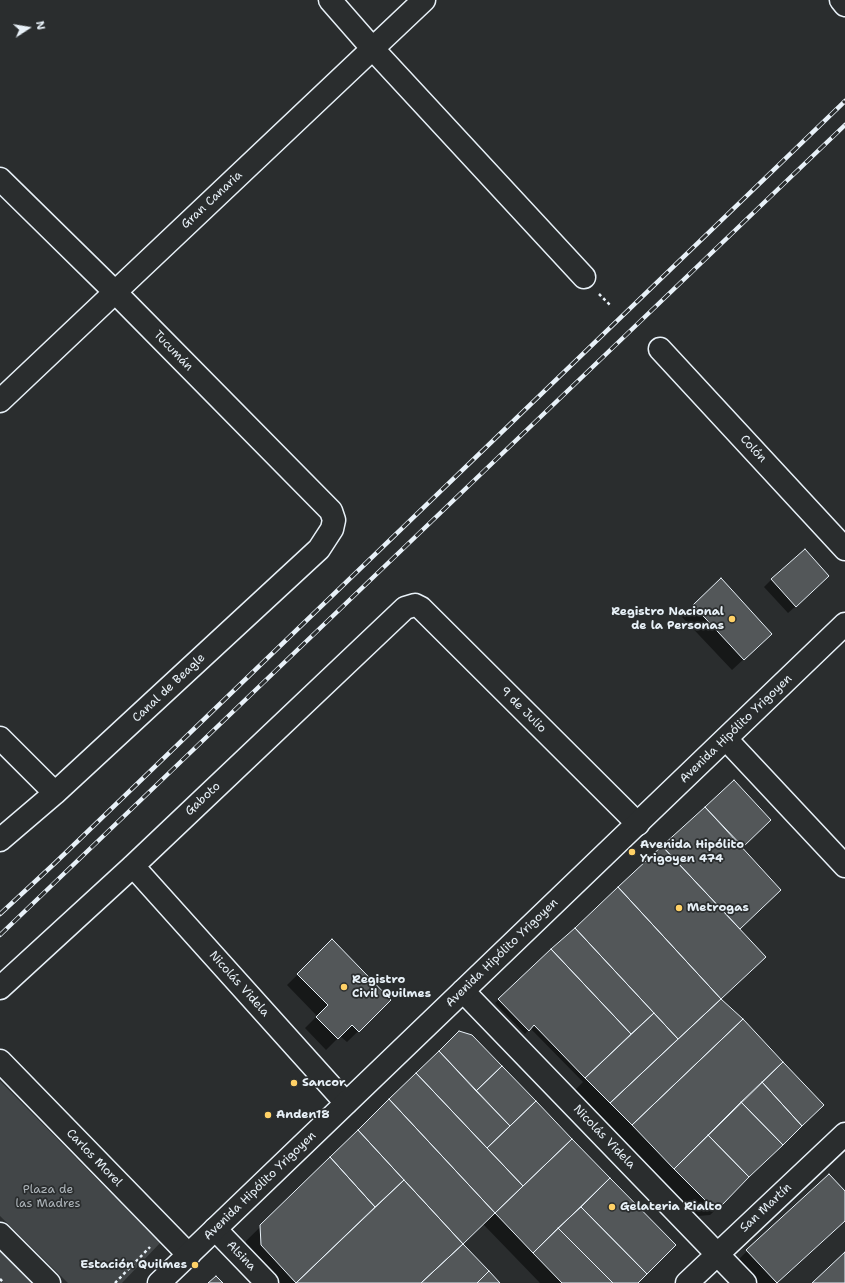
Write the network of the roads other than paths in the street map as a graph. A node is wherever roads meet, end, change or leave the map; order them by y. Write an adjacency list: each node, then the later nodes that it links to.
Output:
1 (330, 0): 5 (street)
2 (424, 0): 5 (street, Gran Canaria)
3 (841, 0): 4 (street)
4 (845, 5)
5 (372, 48): 7 (street); 8 (street, Gran Canaria)
6 (0, 179): 8 (street, Tucumán)
7 (584, 277)
8 (115, 292): 10 (street, Gran Canaria); 11 (street, Tucumán)
9 (660, 349): 12 (street, Colón)
10 (0, 401)
11 (332, 530): 17 (street, Canal de Beagle)
12 (845, 549)
13 (405, 608): 18 (street, 9 de Julio); 20 (street, Gaboto)
14 (845, 624): 16 (street, Avenida Hipólito Yrigoyen)
15 (0, 738): 17 (street)
16 (726, 739): 18 (street, Avenida Hipólito Yrigoyen); 21 (street)
17 (55, 793): 19 (street, Canal de Beagle)
18 (638, 824): 23 (street, Avenida Hipólito Yrigoyen)
19 (0, 840)
20 (132, 866): 22 (street, Gaboto); 25 (street, Nicolás Videla)
21 (845, 866)
22 (0, 988)
23 (463, 991): 25 (street, Avenida Hipólito Yrigoyen); 29 (street, Nicolás Videla)
24 (0, 1061): 30 (street, Carlos Morel)
25 (346, 1103): 27 (street, Avenida Hipólito Yrigoyen)
26 (845, 1134): 29 (street, San Martín)
27 (215, 1229): 30 (street, Avenida Hipólito Yrigoyen); 33 (street, Alsina)
28 (0, 1234): 31 (street)
29 (718, 1254): 34 (street, San Martín); 35 (street, Nicolás Videla)
30 (189, 1256): 32 (street, Avenida Hipólito Yrigoyen)
31 (49, 1283)
32 (159, 1283)
33 (267, 1283)
34 (687, 1283)
35 (745, 1283)

